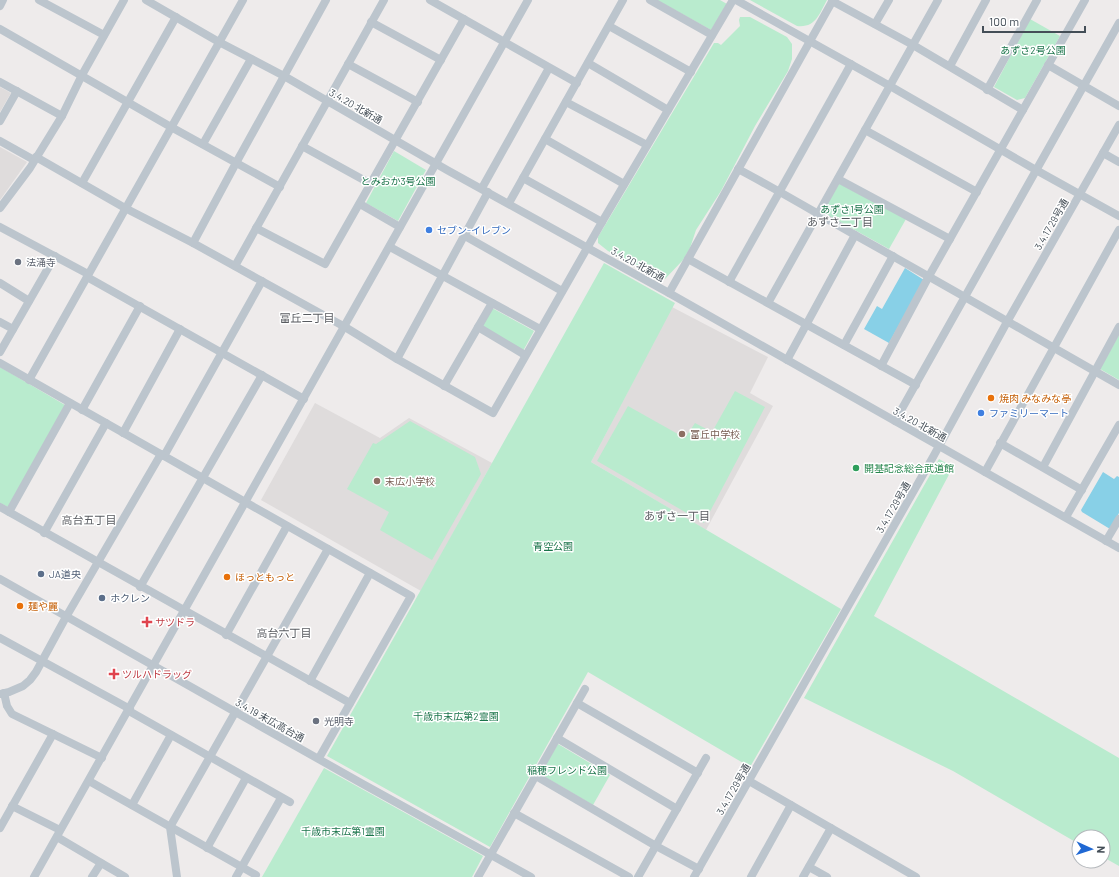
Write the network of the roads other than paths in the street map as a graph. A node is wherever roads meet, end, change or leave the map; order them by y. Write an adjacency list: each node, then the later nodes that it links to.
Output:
1 (3, 0): 19 (street)
2 (39, 0): 27 (street)
3 (124, 0): 27 (street)
4 (146, 0): 20 (street, 3.4.20 北新通)
5 (243, 0): 30 (street)
6 (326, 0): 43 (street)
7 (384, 0): 22 (street)
8 (430, 0): 21 (street)
9 (528, 0): 31 (street)
10 (623, 0): 25 (street)
11 (650, 0): 28 (street)
12 (734, 0): 28 (street); 29 (street)
13 (833, 0): 24 (street); 29 (street)
14 (889, 0): 24 (street)
15 (938, 0): 32 (street)
16 (986, 0): 39 (street)
17 (1037, 0): 48 (street)
18 (1085, 0): 38 (street)
19 (0, 6)
20 (176, 17): 30 (street, 3.4.20 北新通); 51 (street)
21 (464, 19): 31 (street); 34 (street)
22 (371, 22): 34 (street); 35 (street)
23 (1119, 23): 47 (street)
24 (875, 24): 32 (street)
25 (609, 26): 36 (street); 41 (street)
26 (0, 29): 42 (street)
27 (104, 35): 42 (street)
28 (712, 35): 41 (street)
29 (810, 41): 37 (street); 74 (street)
30 (220, 42): 33 (street, 3.4.20 北新通); 60 (street)
31 (504, 42): 40 (street); 73 (street)
32 (913, 45): 39 (street); 46 (street)
33 (251, 59): 43 (street, 3.4.20 北新通); 65 (street)
34 (440, 60): 52 (street)
35 (348, 64): 50 (street); 52 (street)
36 (588, 64): 45 (street); 55 (street)
37 (851, 64): 46 (street); 83 (street)
38 (1048, 65): 47 (street); 56 (street)
39 (950, 66): 48 (street)
40 (549, 68): 45 (street); 82 (street)
41 (691, 72): 55 (street)
42 (82, 75): 51 (street); 57 (street)
43 (284, 76): 50 (street, 3.4.20 北新通); 71 (street)
44 (0, 82): 49 (street)
45 (577, 83): 53 (street)
46 (890, 86): 61 (street); 68 (street)
47 (1084, 86): 54 (street); 75 (street)
48 (988, 90): 56 (street)
49 (17, 91): 57 (street); 58 (street)
50 (328, 101): 63 (street, 3.4.20 北新通); 67 (street)
51 (128, 102): 60 (street); 78 (street)
52 (418, 102): 63 (street)
53 (566, 102): 62 (street); 66 (street)
54 (1119, 106)
55 (668, 110): 66 (street)
56 (1023, 110): 68 (street)
57 (62, 116): 70 (street)
58 (0, 121)
59 (1119, 125): 69 (street, 3.4.17 29号通)
60 (171, 127): 65 (street); 89 (street)
61 (865, 130): 77 (street); 84 (street)
62 (545, 139): 76 (street); 80 (street)
63 (395, 140): 73 (street, 3.4.20 北新通); 79 (street)
64 (0, 141): 70 (street)
65 (203, 144): 71 (street)
66 (647, 145): 80 (street)
67 (302, 146): 79 (street); 81 (street)
68 (1000, 150): 75 (street); 84 (street)
69 (1103, 153): 72 (street); 85 (street, 3.4.17 29号通)
70 (35, 159): 78 (street); 88 (street)
71 (236, 162): 81 (street); 100 (street)
72 (1119, 162)
73 (436, 163): 82 (street, 3.4.20 北新通); 94 (street)
74 (738, 169): 83 (street); 105 (street)
75 (1036, 170): 85 (street); 115 (street)
76 (523, 178): 86 (street); 92 (street)
77 (838, 179): 90 (street); 99 (street)
78 (82, 183): 89 (street)
79 (371, 184): 87 (street)
80 (624, 184): 92 (street)
81 (280, 187): 95 (street)
82 (485, 190): 86 (street, 3.4.20 北新通); 98 (street)
83 (780, 191): 90 (street); 111 (street)
84 (977, 192): 99 (street)
85 (1080, 194): 91 (street); 121 (street, 3.4.17 29号通)
86 (509, 203): 102 (street, 3.4.20 北新通)
87 (360, 204): 94 (street); 95 (street)
88 (0, 208)
89 (126, 208): 100 (street); 107 (street)
90 (818, 214): 97 (street); 118 (street)
91 (1119, 216)
92 (602, 222): 102 (street)
93 (0, 227): 103 (street)
94 (400, 227): 101 (street)
95 (256, 228): 106 (street)
96 (1119, 230): 130 (street)
97 (855, 235): 104 (street); 122 (street)
98 (464, 236): 108 (street); 113 (street)
99 (950, 240): 109 (street)
100 (193, 243): 106 (street)
101 (390, 246): 108 (street); 123 (street)
102 (588, 247): 113 (street); 114 (street, 3.4.20 北新通)
103 (55, 256): 107 (street); 116 (street)
104 (893, 256): 109 (street); 129 (street)
105 (688, 259): 111 (street); 114 (street)
106 (235, 266): 110 (street)
107 (87, 276): 119 (street); 140 (street)
108 (443, 276): 117 (street); 134 (street)
109 (929, 276): 115 (street); 137 (street)
110 (262, 281): 123 (street); 132 (street)
111 (729, 282): 118 (street)
112 (0, 284): 116 (street)
113 (562, 291): 128 (street)
114 (669, 293): 135 (street, 3.4.20 北新通)
115 (964, 298): 121 (street); 142 (street)
116 (29, 301): 126 (street)
117 (492, 303): 124 (street); 128 (street)
118 (768, 303): 122 (street)
119 (140, 306): 127 (street); 146 (street)
120 (0, 322): 126 (street)
121 (1007, 322): 130 (street); 152 (street, 3.4.17 29号通)
122 (806, 324): 129 (street); 135 (street)
123 (345, 327): 134 (street); 144 (street)
124 (478, 327): 133 (street); 143 (street)
125 (1119, 327): 138 (street)
126 (13, 329): 131 (street)
127 (180, 329): 132 (street); 150 (street)
128 (540, 329): 133 (street)
129 (844, 345): 137 (street)
130 (1054, 348): 138 (street); 151 (street)
131 (0, 352)
132 (221, 352): 139 (street); 153 (street)
133 (526, 355): 143 (street)
134 (397, 359): 143 (street)
135 (787, 360): 147 (street, 3.4.20 北新通)
136 (0, 363): 140 (street)
137 (881, 366): 142 (street)
138 (1095, 371): 141 (street); 154 (street)
139 (262, 375): 144 (street); 156 (street)
140 (29, 380): 145 (street)
141 (1119, 384)
142 (916, 385): 147 (street)
143 (444, 386)
144 (304, 399): 158 (street)
145 (70, 403): 146 (street); 160 (street)
146 (82, 410): 148 (street)
147 (895, 421): 152 (street, 3.4.20 北新通)
148 (106, 423): 150 (street); 164 (street)
149 (1119, 425): 157 (street)
150 (123, 433): 153 (street)
151 (1000, 443): 154 (street); 155 (street)
152 (940, 445): 155 (street, 3.4.20 北新通); 197 (street, 3.4.17 29号通)
153 (162, 455): 156 (street); 168 (street)
154 (1043, 467): 157 (street)
155 (985, 472): 161 (street, 3.4.20 北新通)
156 (202, 478): 158 (street); 171 (street)
157 (1082, 490): 161 (street)
158 (245, 502): 163 (street); 172 (street)
159 (0, 507): 160 (street)
160 (9, 512): 164 (street)
161 (1066, 518): 165 (street, 3.4.20 北新通)
162 (1119, 519): 165 (street)
163 (287, 526): 167 (street); 174 (street)
164 (44, 533): 168 (street)
165 (1106, 541): 166 (street, 3.4.20 北新通)
166 (1119, 548)
167 (328, 549): 169 (street); 176 (street)
168 (98, 563): 171 (street); 173 (street)
169 (370, 573): 179 (street); 183 (street)
170 (0, 579): 173 (street, 3.4.19 末広高台通)
171 (140, 587): 172 (street)
172 (184, 611): 174 (street); 178 (street)
173 (66, 617): 177 (street); 178 (street, 3.4.19 末広高台通)
174 (226, 635): 176 (street)
175 (0, 638): 177 (street)
176 (267, 658): 179 (street); 185 (street)
177 (42, 660): 181 (street); 184 (street)
178 (154, 666): 184 (street); 185 (street, 3.4.19 末広高台通)
179 (310, 682): 183 (street)
180 (585, 689): 182 (street)
181 (2, 693): 186 (street)
182 (577, 703): 188 (street); 193 (street)
183 (350, 704): 191 (street)
184 (129, 710): 187 (street); 190 (street)
185 (236, 712): 189 (street); 191 (street, 3.4.19 末広高台通)
186 (53, 734): 190 (street); 202 (street)
187 (171, 735): 189 (street); 200 (street)
188 (557, 738): 194 (street); 203 (street)
189 (210, 757): 195 (street); 206 (street)
190 (102, 758): 196 (street)
191 (318, 758): 211 (street, 3.4.19 末広高台通)
192 (706, 758): 193 (street)
193 (698, 773): 203 (street)
194 (536, 776): 204 (street); 209 (street)
195 (246, 778): 198 (street); 210 (street)
196 (89, 781): 200 (street); 208 (street)
197 (749, 781): 201 (street); 215 (street, 3.4.17 29号通)
198 (281, 798): 199 (street); 213 (street)
199 (290, 802)
200 (132, 805): 206 (street)
201 (791, 805): 207 (street); 227 (street)
202 (12, 806): 205 (street); 208 (street)
203 (677, 809): 209 (street)
204 (514, 813): 211 (street); 224 (street)
205 (1, 824)
206 (170, 827): 210 (street); 220 (street)
207 (831, 828): 214 (street); 230 (street)
208 (59, 834): 212 (street); 217 (street)
209 (656, 846): 215 (street); 225 (street)
210 (207, 848): 213 (street)
211 (490, 854): 222 (street); 223 (street, 3.4.19 末広高台通)
212 (100, 863): 218 (street); 219 (street)
213 (242, 867): 216 (street); 221 (street)
214 (809, 867): 228 (street); 229 (street)
215 (699, 869): 226 (street, 3.4.17 29号通)
216 (256, 875)
217 (34, 877)
218 (92, 877)
219 (125, 877)
220 (178, 877)
221 (236, 877)
222 (478, 877)
223 (531, 877)
224 (629, 877)
225 (638, 877)
226 (694, 877)
227 (751, 877)
228 (803, 877)
229 (827, 877)
230 (916, 877)

